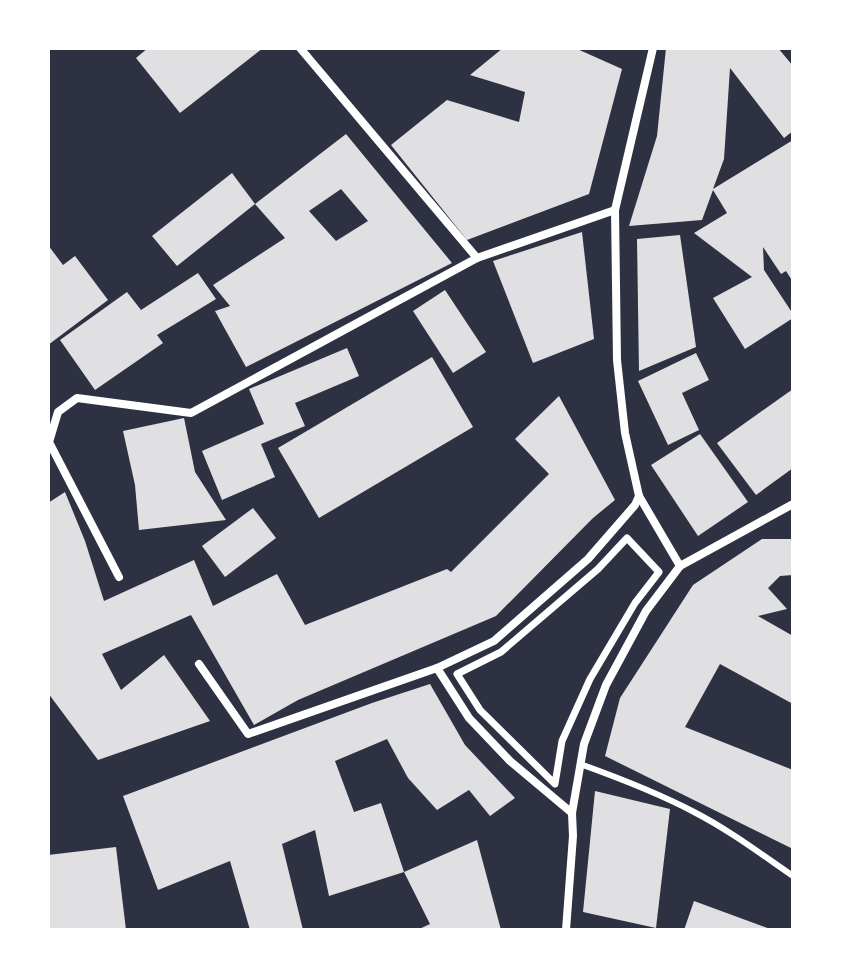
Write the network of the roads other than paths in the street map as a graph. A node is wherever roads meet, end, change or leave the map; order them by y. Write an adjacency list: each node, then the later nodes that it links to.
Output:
1 (300, 48): 4 (street)
2 (653, 48): 3 (street)
3 (615, 210): 4 (street); 5 (street)
4 (477, 258): 9 (street)
5 (639, 496): 7 (street); 11 (street)
6 (791, 507): 7 (street)
7 (680, 566): 12 (street)
8 (659, 572): 8 (street)
9 (119, 577)
10 (199, 664): 11 (street)
11 (437, 668): 13 (street)
12 (580, 764): 13 (street); 14 (lane)
13 (572, 813): 15 (street)
14 (793, 876)
15 (563, 930)

